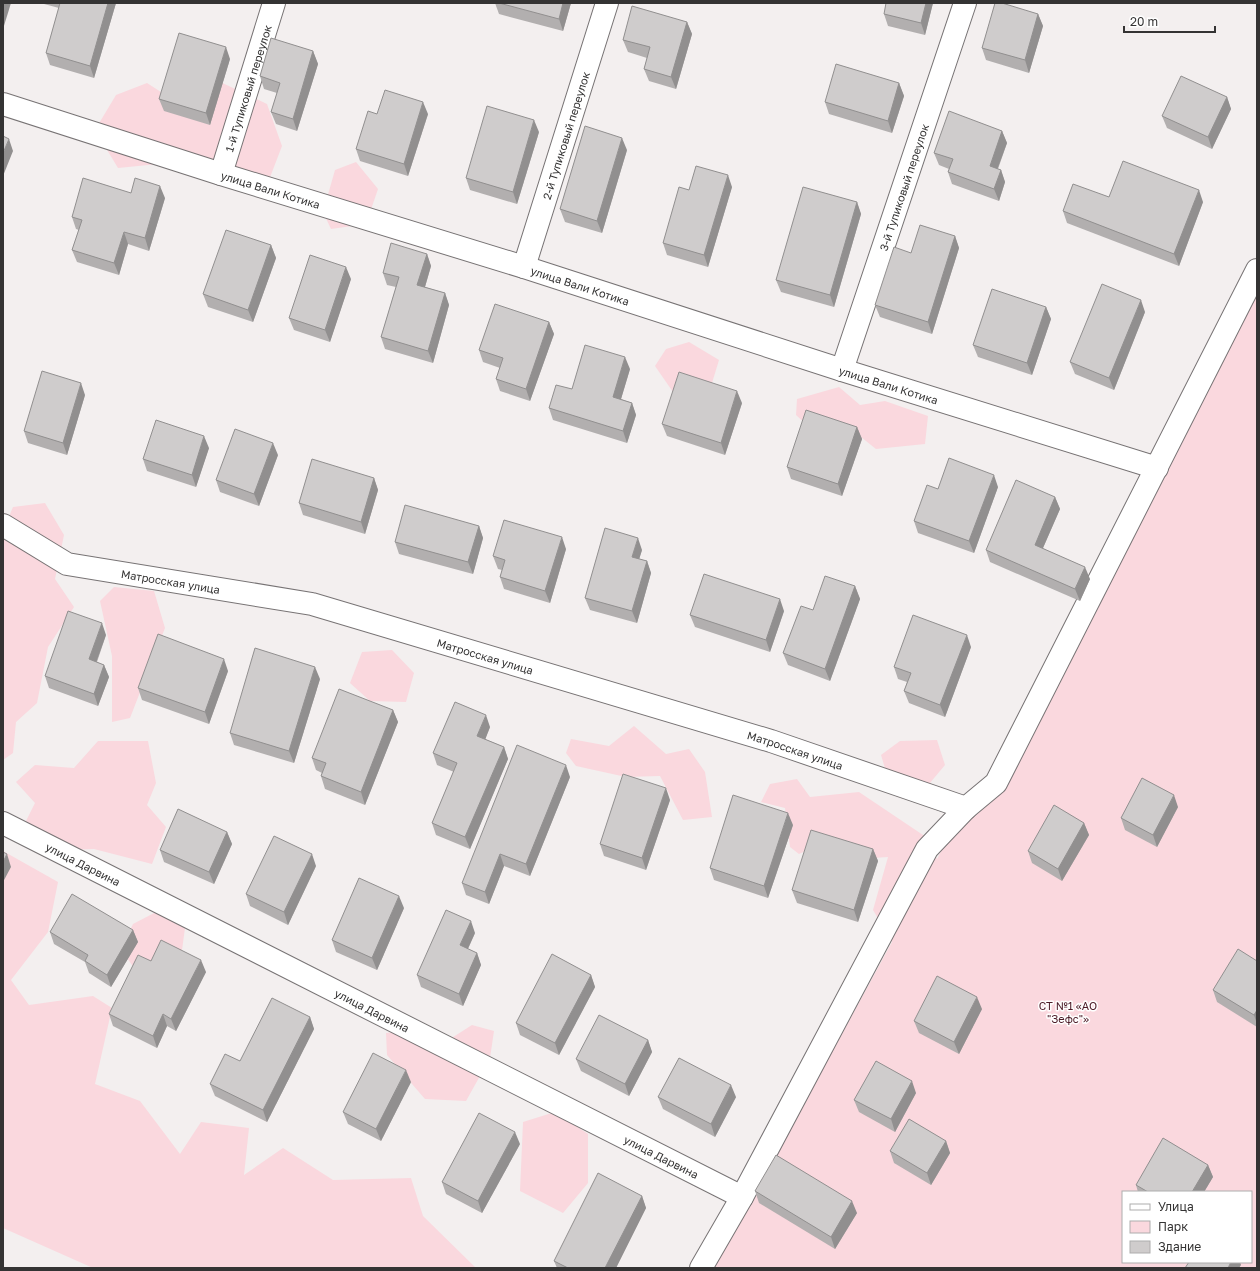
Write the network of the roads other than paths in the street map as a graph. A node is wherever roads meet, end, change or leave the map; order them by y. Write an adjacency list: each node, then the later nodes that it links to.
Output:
1 (274, 3): 5 (street, 1-й Тупиковый переулок)
2 (607, 3): 6 (street, 2-й Тупиковый переулок)
3 (965, 3): 8 (street, 3-й Тупиковый переулок)
4 (3, 104): 5 (street, улица Вали Котика)
5 (221, 174): 6 (street, улица Вали Котика)
6 (524, 267): 8 (street, улица Вали Котика)
7 (1257, 270): 9 (street)
8 (842, 370): 9 (street, улица Вали Котика)
9 (1157, 468): 11 (street)
10 (3, 525): 11 (street, Матросская улица)
11 (966, 808): 13 (street)
12 (3, 823): 13 (street, улица Дарвина)
13 (742, 1197): 14 (street)
14 (701, 1268)

